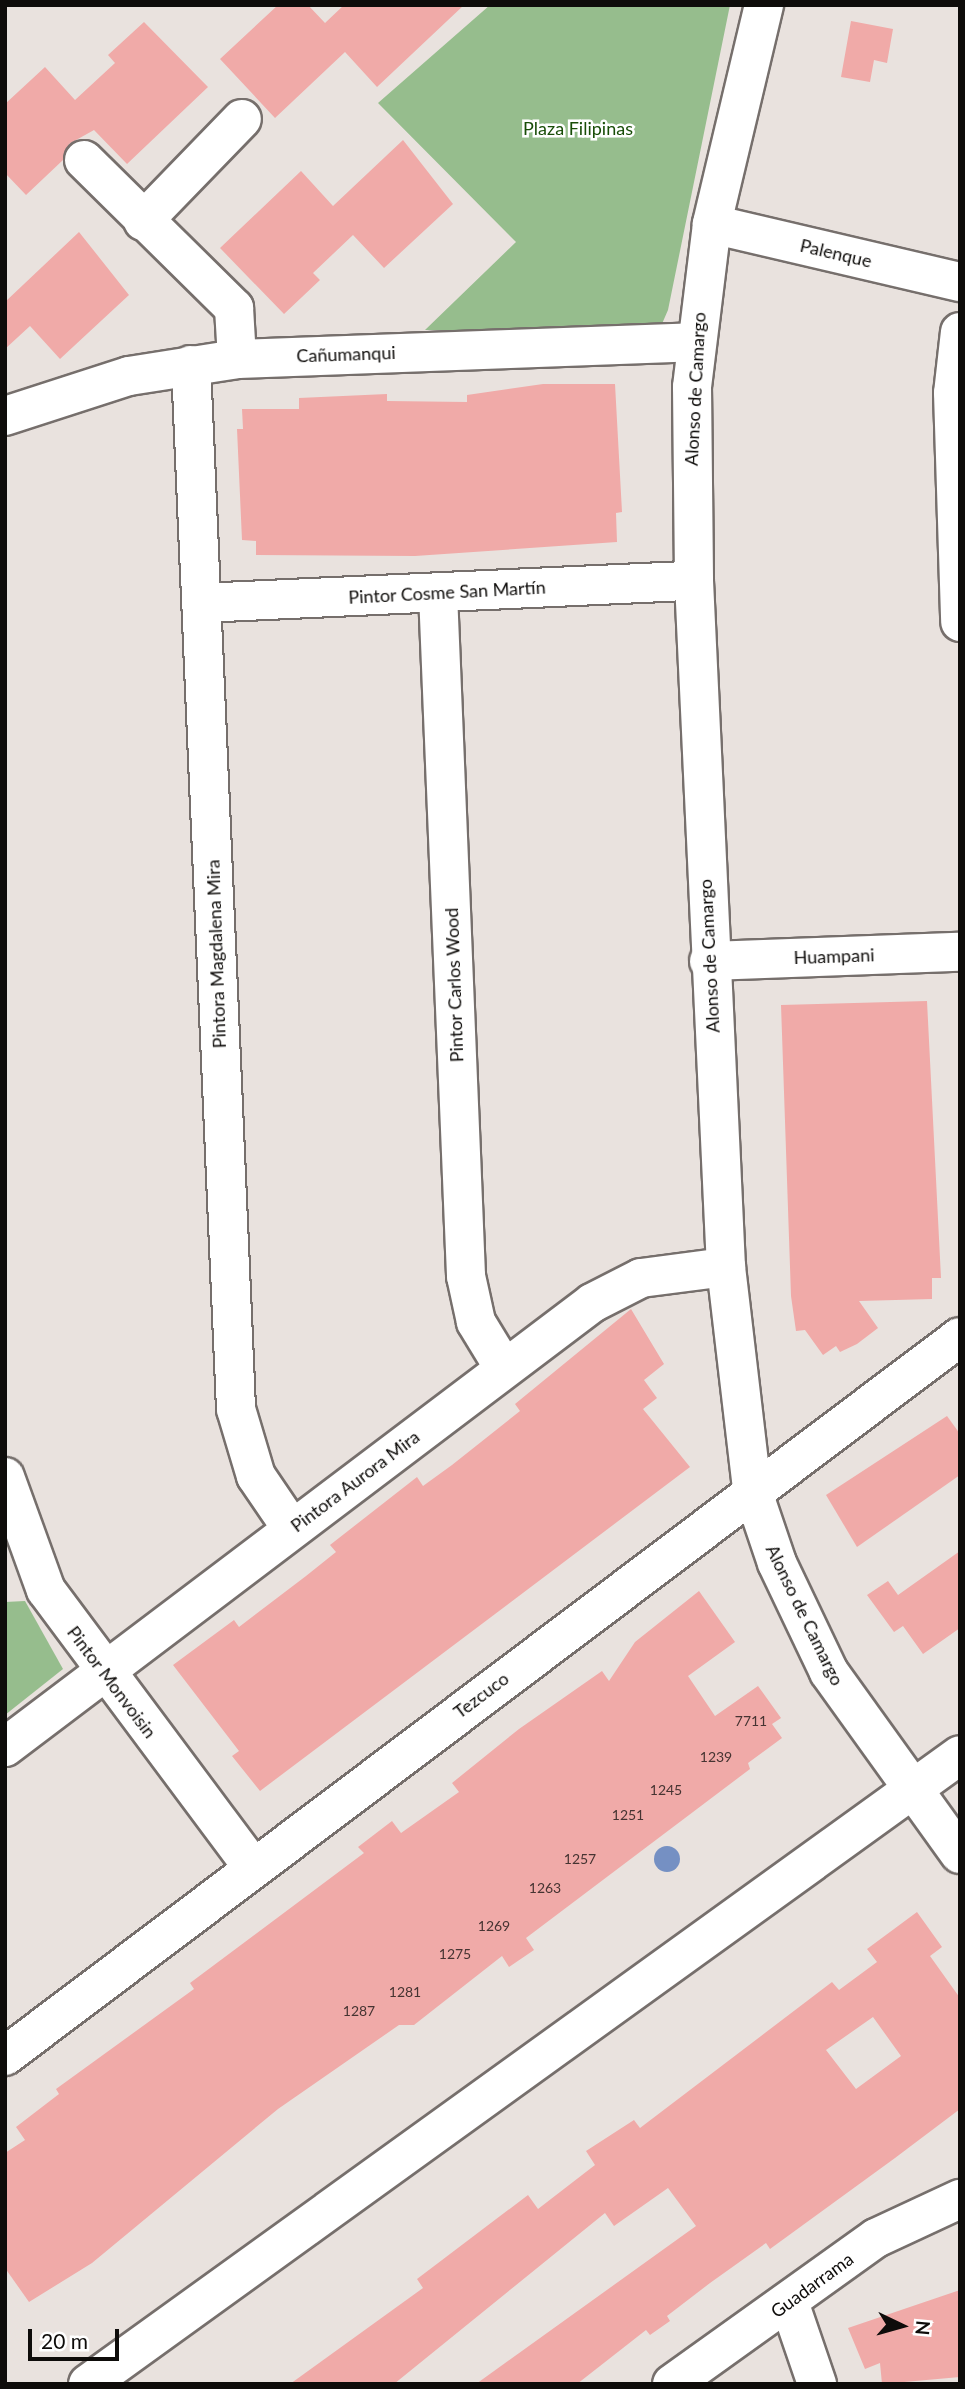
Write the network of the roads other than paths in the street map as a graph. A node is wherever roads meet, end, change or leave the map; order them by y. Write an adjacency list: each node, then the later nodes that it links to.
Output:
1 (764, 5): 5 (street, Alonso de Camargo)
2 (242, 119): 4 (street)
3 (84, 160): 4 (street)
4 (143, 221): 9 (street)
5 (712, 224): 6 (street, Palenque); 8 (street, Alonso de Camargo)
6 (960, 282)
7 (960, 332): 15 (street)
8 (695, 342): 9 (street, Cañumanqui); 12 (street, Alonso de Camargo)
9 (237, 359): 10 (street, Cañumanqui)
10 (191, 365): 11 (street, Cañumanqui); 14 (street, Pintora Magdalena Mira)
11 (5, 416)
12 (694, 581): 13 (street, Pintor Cosme San Martín); 17 (street, Alonso de Camargo)
13 (438, 593): 14 (street, Pintor Cosme San Martín); 20 (street, Pintor Carlos Wood)
14 (201, 603): 23 (street, Pintora Magdalena Mira)
15 (960, 622)
16 (960, 951): 17 (street, Huampani)
17 (709, 961): 18 (street, Alonso de Camargo)
18 (726, 1267): 20 (street, Pintora Aurora Mira); 22 (street, Alonso de Camargo)
19 (960, 1337): 22 (street, Tezcuco)
20 (504, 1368): 23 (street, Pintora Aurora Mira)
21 (5, 1477): 24 (street, Pintor Monvoisin)
22 (752, 1489): 27 (street, Alonso de Camargo); 29 (street, Tezcuco)
23 (292, 1529): 24 (street, Pintora Aurora Mira)
24 (104, 1672): 25 (street, Pintora Aurora Mira); 29 (street, Pintor Monvoisin)
25 (5, 1746)
26 (960, 1755): 27 (street)
27 (910, 1790): 28 (street, Alonso de Camargo); 33 (street)
28 (960, 1854)
29 (253, 1868): 30 (street, Tezcuco)
30 (5, 2056)
31 (960, 2199): 32 (street, Guadarrama)
32 (789, 2302): 34 (street, Guadarrama); 35 (street)
33 (88, 2384)
34 (672, 2384)
35 (817, 2384)

